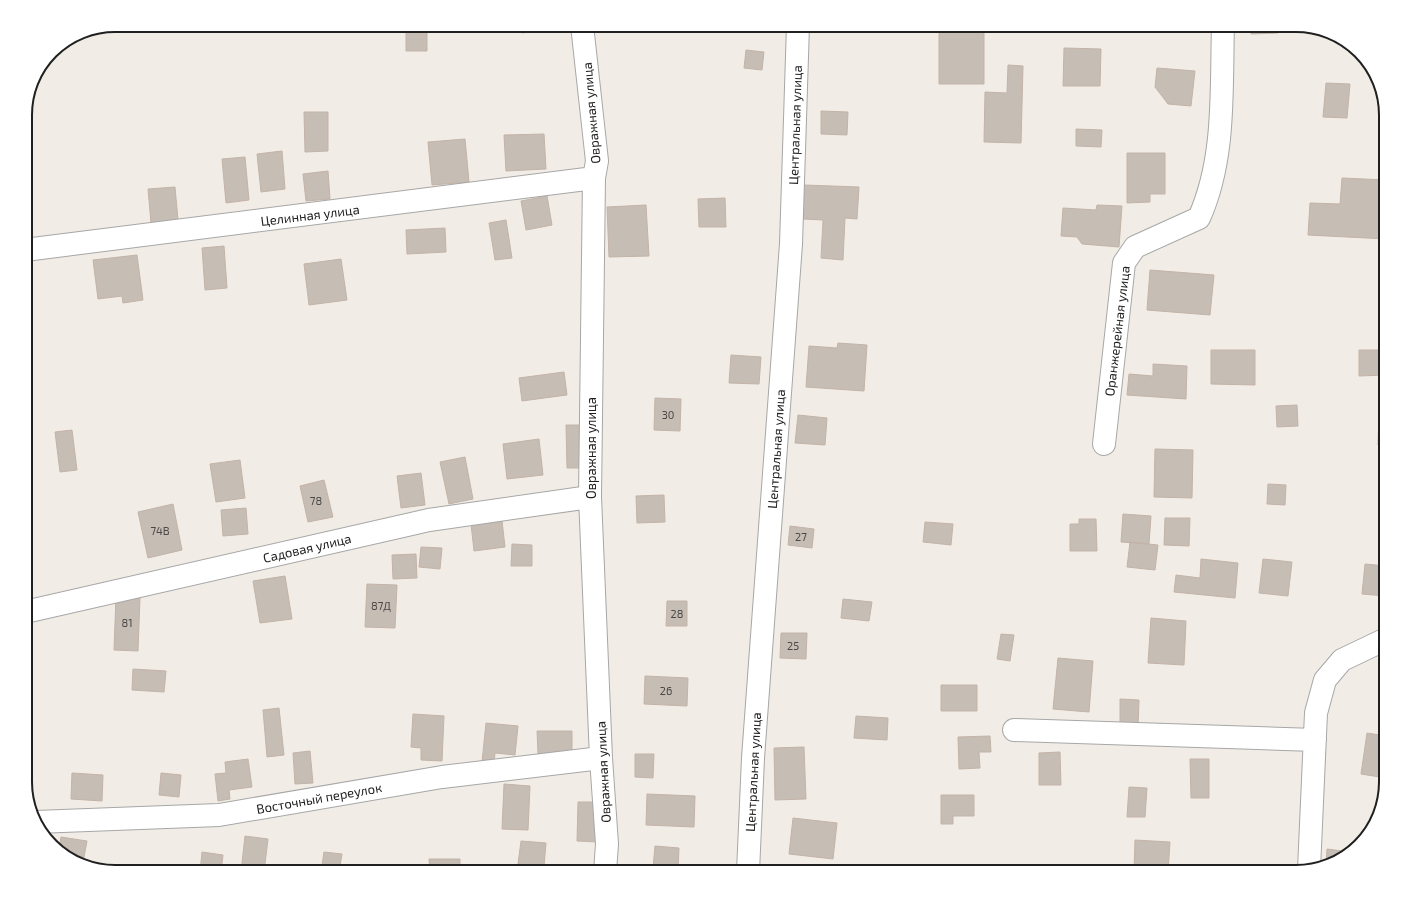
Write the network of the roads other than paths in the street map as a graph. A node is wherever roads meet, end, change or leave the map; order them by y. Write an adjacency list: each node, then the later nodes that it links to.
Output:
1 (583, 32): 4 (street, Овражная улица)
2 (798, 32): 16 (street, Центральная улица)
3 (1223, 32): 6 (street, Оранжерейная улица)
4 (594, 178): 5 (street, Целинная улица); 7 (street, Овражная улица)
5 (32, 249)
6 (1104, 444)
7 (590, 497): 8 (street, Садовая улица); 12 (street, Овражная улица)
8 (32, 610)
9 (1379, 642): 11 (street)
10 (1014, 730): 11 (street)
11 (1315, 740): 14 (street)
12 (601, 758): 13 (street, Восточный переулок); 15 (street, Овражная улица)
13 (42, 822)
14 (1308, 864)
15 (606, 865)
16 (748, 865)

